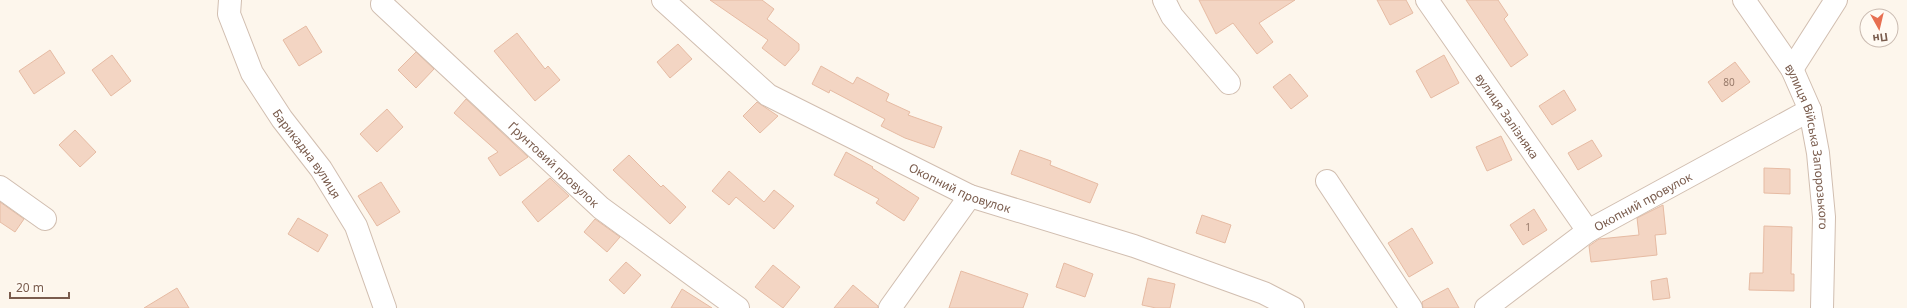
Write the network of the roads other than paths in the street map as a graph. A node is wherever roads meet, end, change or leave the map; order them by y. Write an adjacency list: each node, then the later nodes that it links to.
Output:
1 (230, 0): 17 (street, Барикадна вулиця)
2 (663, 0): 13 (street, Окопний провулок)
3 (1164, 0): 9 (street)
4 (1427, 0): 15 (street, вулиця Залізняка)
5 (1744, 0): 8 (street, вулиця Війська Запорозького)
6 (1836, 0): 8 (street)
7 (382, 4): 18 (street, Ґрунтовий провулок)
8 (1792, 69): 10 (street, вулиця Війська Запорозького)
9 (1229, 83)
10 (1810, 110): 15 (street, Окопний провулок); 23 (street, вулиця Війська Запорозького)
11 (1327, 181): 21 (street)
12 (0, 187): 14 (street)
13 (970, 196): 19 (street); 20 (street, Окопний провулок)
14 (45, 219)
15 (1588, 231): 16 (street, Окопний провулок)
16 (1511, 299): 22 (street, Окопний провулок)
17 (385, 308)
18 (738, 308)
19 (890, 308)
20 (1293, 308)
21 (1411, 308)
22 (1486, 308)
23 (1822, 308)

